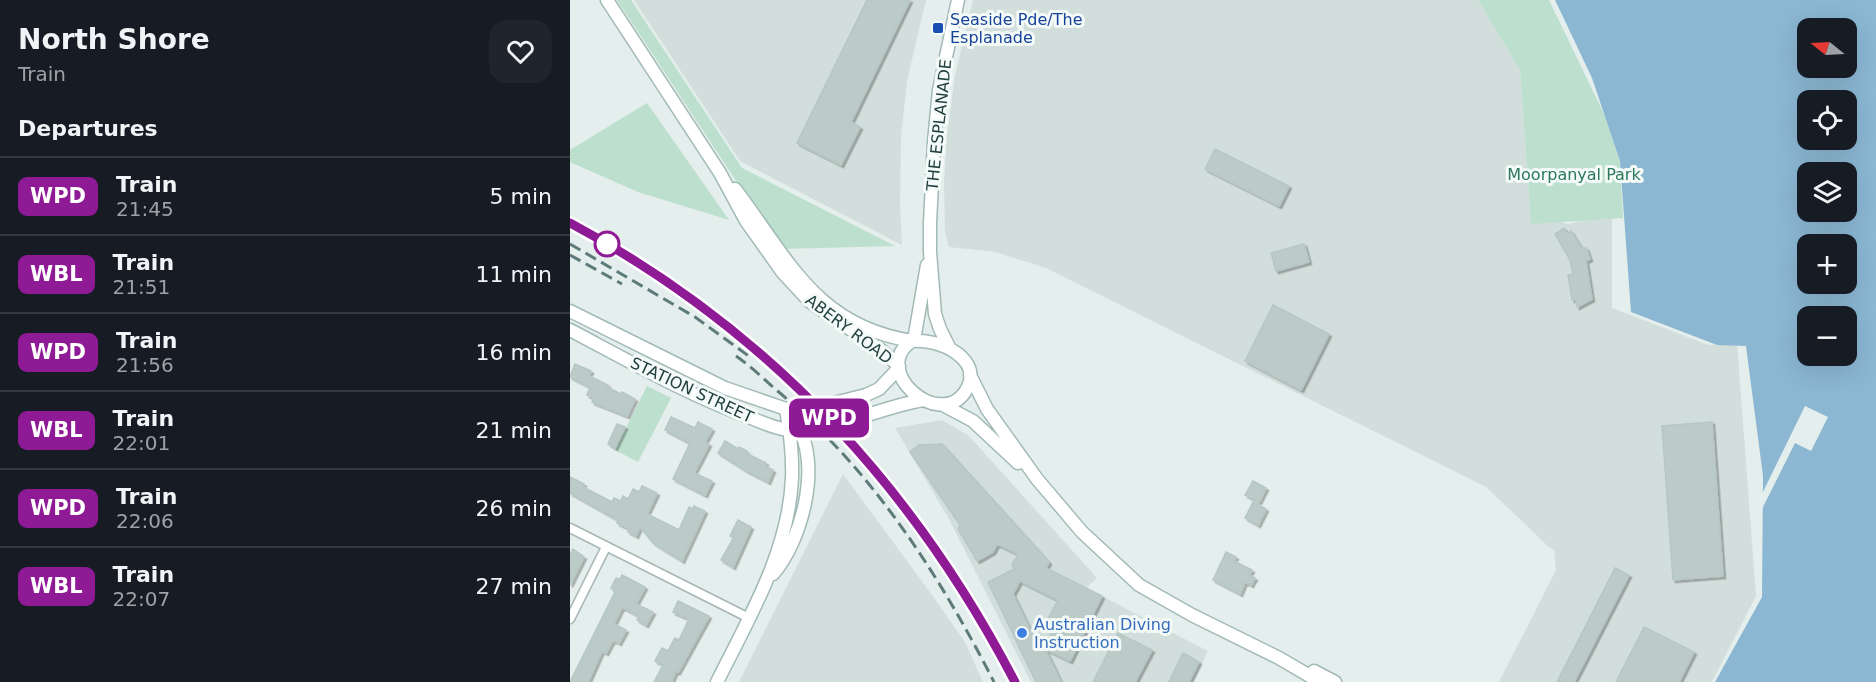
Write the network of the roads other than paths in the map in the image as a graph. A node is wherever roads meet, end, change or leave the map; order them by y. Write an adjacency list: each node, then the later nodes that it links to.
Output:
1 (607, 0): 3 (main road, ABERY ROAD)
2 (958, 0): 4 (main road, THE ESPLANADE)
3 (720, 172): 7 (main road, ABERY ROAD); 9 (main road, ABERY ROAD)
4 (930, 252): 7 (main road, THE ESPLANADE); 8 (main road, THE ESPLANADE)
5 (570, 311): 13 (main road, STATION STREET)
6 (570, 330): 14 (main road, STATION STREET)
7 (913, 340): 8 (main road); 9 (main road)
8 (950, 348): 10 (main road)
9 (899, 367): 11 (main road); 13 (main road, STATION STREET)
10 (970, 375): 12 (main road); 15 (main road)
11 (923, 400): 12 (main road); 14 (main road, STATION STREET)
12 (941, 404): 15 (main road)
13 (786, 409): 14 (main road)
14 (795, 430): 18 (main road)
15 (1037, 479): 20 (main road)
16 (570, 528): 17 (street)
17 (606, 547): 18 (street); 19 (street)
18 (749, 618): 21 (main road)
19 (570, 619)
20 (1280, 658): 22 (main road); 23 (main road)
21 (717, 682)
22 (1320, 682)
23 (1335, 682)

